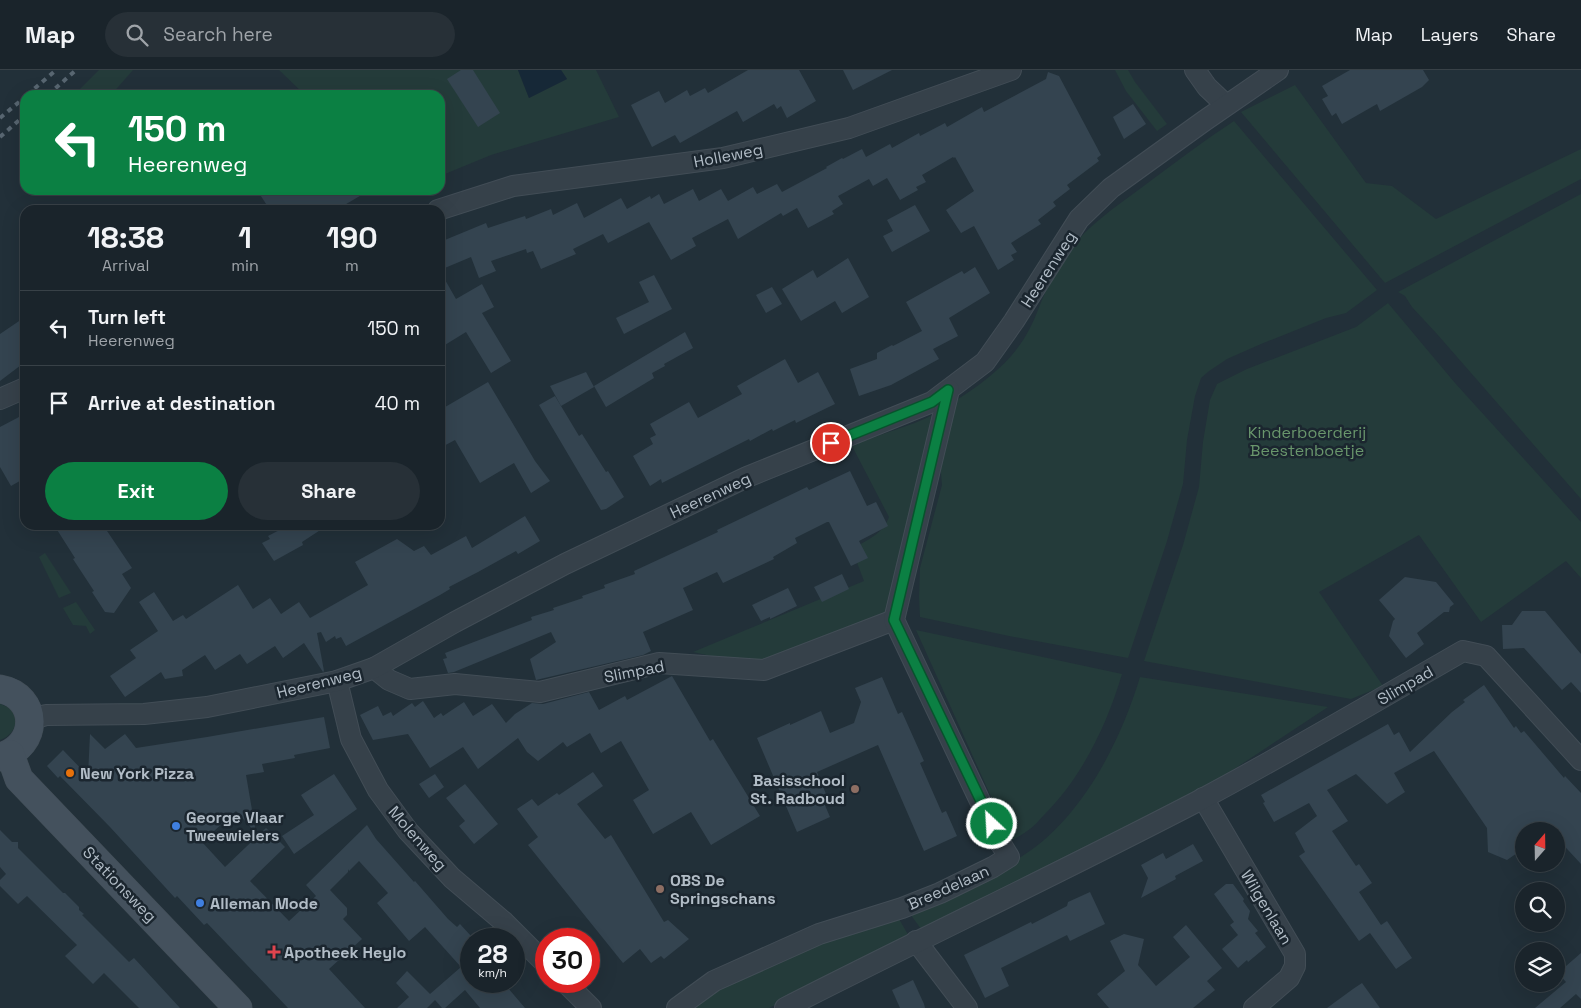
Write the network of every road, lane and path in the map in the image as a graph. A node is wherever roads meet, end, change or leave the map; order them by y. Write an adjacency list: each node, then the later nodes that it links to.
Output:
1 (1011, 70): 5 (street, Holleweg)
2 (1195, 70): 4 (street)
3 (1278, 70): 4 (street, Heerenweg)
4 (1226, 105): 7 (street, Heerenweg)
5 (445, 208)
6 (20, 390): 8 (street)
7 (948, 390): 9 (street); 10 (street, Heerenweg)
8 (0, 399)
9 (894, 620): 10 (street, Slimpad); 22 (street, Breedelaan)
10 (374, 668): 11 (street, Heerenweg)
11 (337, 681): 13 (street, Heerenweg); 18 (street, Molenweg)
12 (0, 689): 13 (street)
13 (30, 720): 14 (street)
14 (5, 755): 20 (street, Stationsweg)
15 (1581, 760): 16 (street, Slimpad)
16 (1203, 798): 17 (street); 25 (street, Wilgenlaan)
17 (916, 942): 23 (street); 24 (street)
18 (535, 953)
19 (576, 993): 21 (street)
20 (238, 1008)
21 (591, 1008)
22 (677, 1008)
23 (786, 1008)
24 (966, 1008)
25 (1254, 1008)

